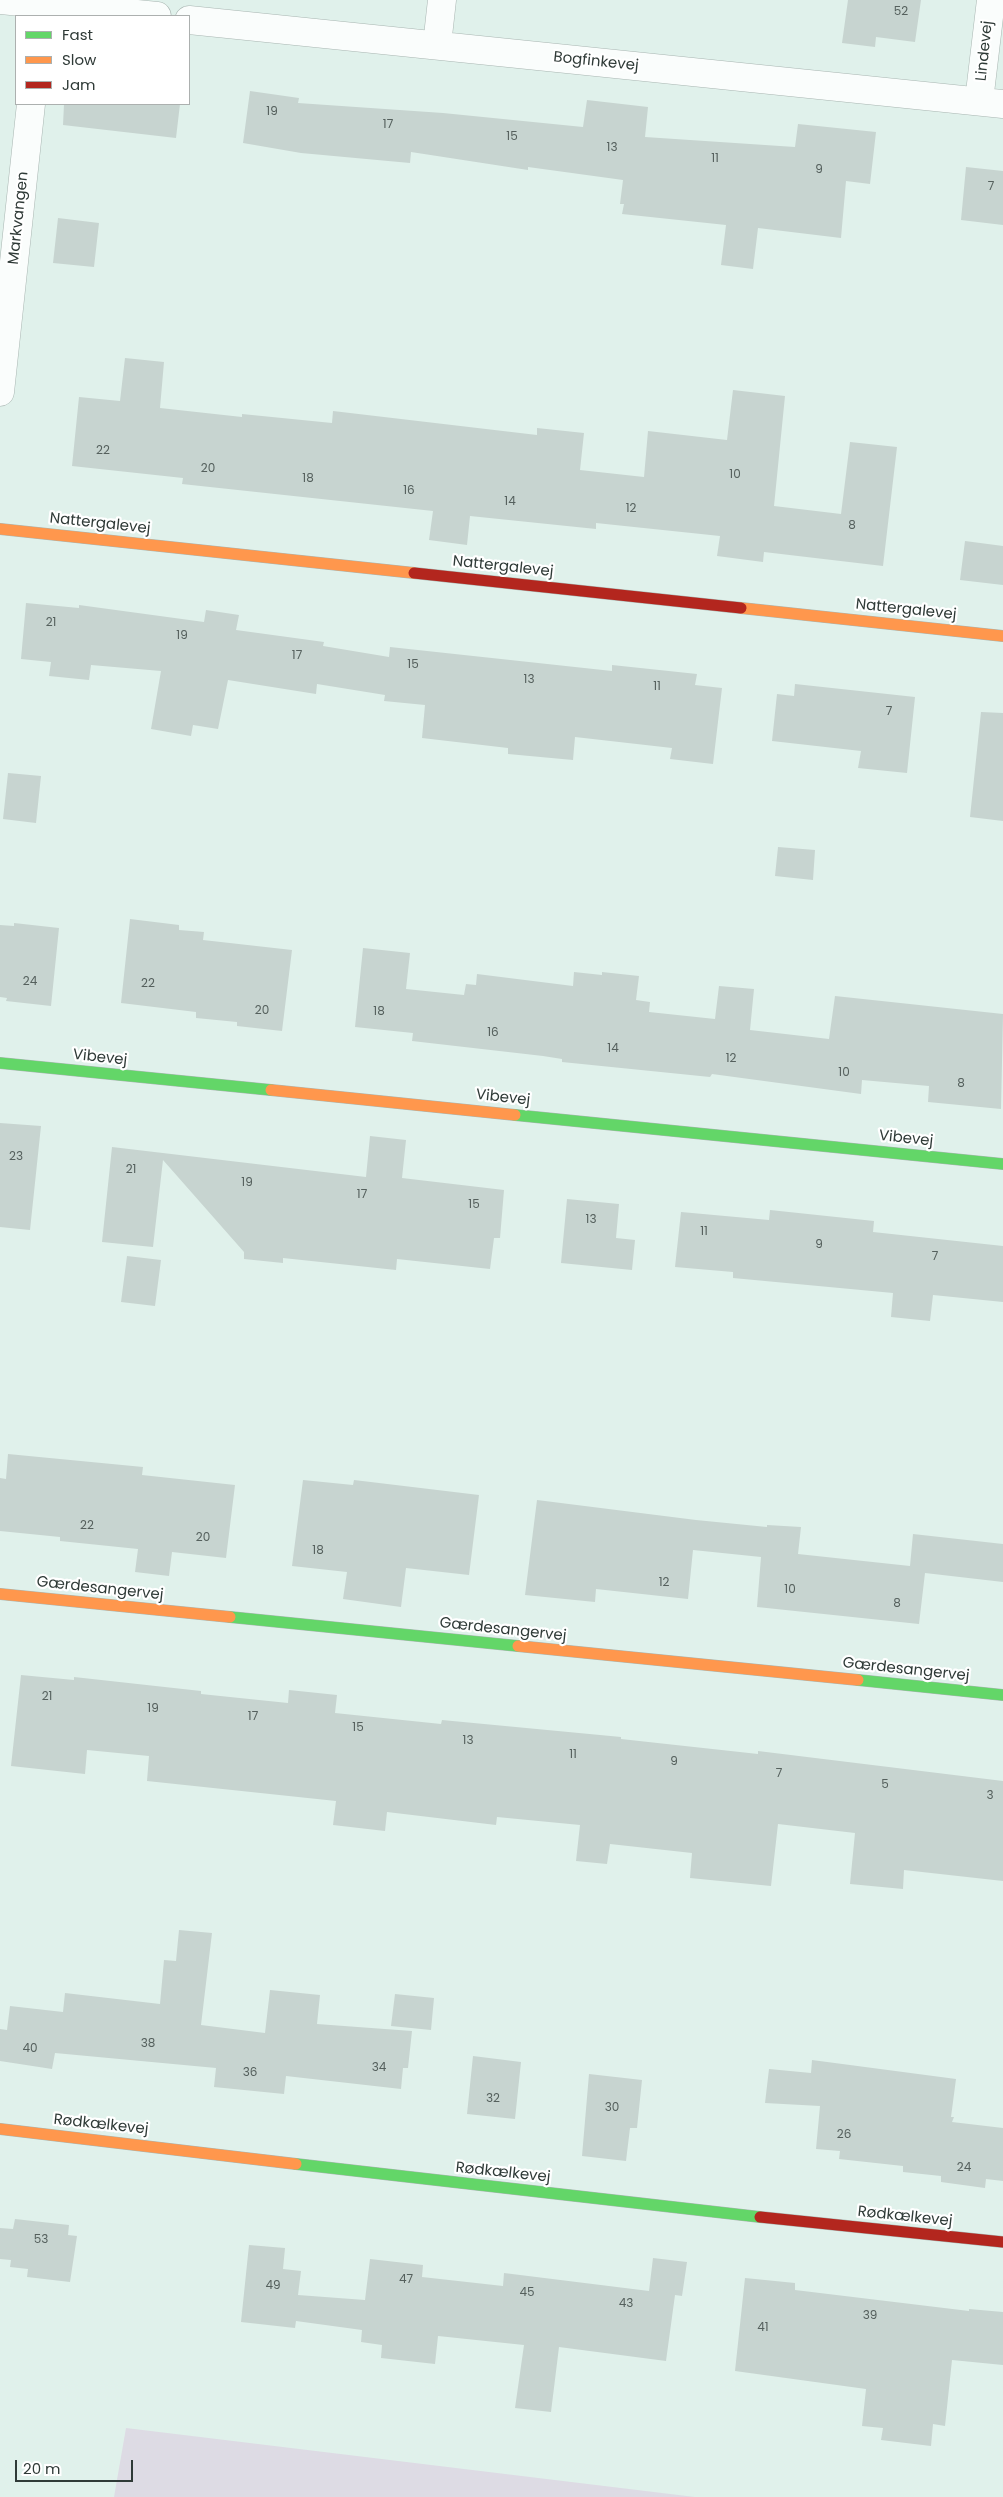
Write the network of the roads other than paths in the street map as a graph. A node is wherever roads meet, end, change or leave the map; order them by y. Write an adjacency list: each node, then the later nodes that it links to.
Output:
1 (0, 0): 4 (street)
2 (442, 0): 7 (street)
3 (991, 0): 8 (street, Lindevej)
4 (42, 7): 5 (street)
5 (144, 15)
6 (190, 20): 7 (street, Bogfinkevej)
7 (437, 45): 8 (street, Bogfinkevej)
8 (991, 102)
9 (32, 105): 10 (street, Markvangen)
10 (0, 392)
11 (0, 528): 12 (street, Nattergalevej)
12 (1003, 636)
13 (0, 1063): 14 (street, Vibevej)
14 (1003, 1164)
15 (0, 1594): 16 (street, Gærdesangervej)
16 (1003, 1695)
17 (0, 2129): 18 (street, Rødkælkevej)
18 (1003, 2242)

